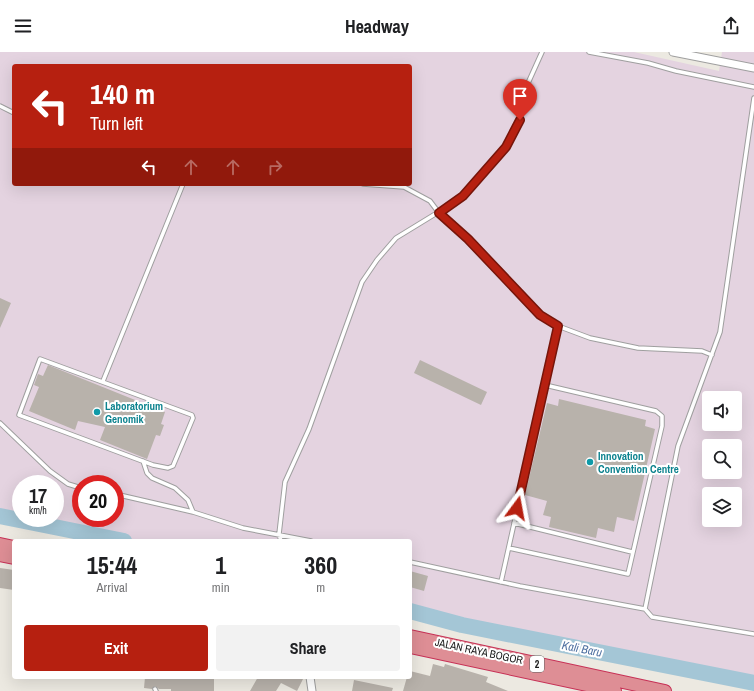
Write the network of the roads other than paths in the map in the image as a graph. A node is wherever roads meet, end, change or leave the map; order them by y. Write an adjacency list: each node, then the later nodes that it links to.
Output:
1 (542, 52): 12 (lane)
2 (589, 52): 5 (lane)
3 (673, 52): 4 (street)
4 (754, 68)
5 (754, 87)
6 (754, 98): 9 (lane)
7 (0, 106): 8 (lane)
8 (12, 112)
9 (752, 121): 14 (lane)
10 (182, 186): 15 (lane)
11 (390, 186): 12 (lane)
12 (439, 213): 13 (lane); 23 (lane)
13 (558, 326): 14 (lane); 16 (lane)
14 (712, 355): 34 (lane)
15 (103, 381): 18 (lane); 18 (lane)
16 (545, 385): 22 (lane); 29 (lane)
17 (0, 423): 19 (lane)
18 (143, 461): 21 (lane)
19 (72, 485)
20 (124, 496): 21 (lane)
21 (193, 512): 23 (lane)
22 (514, 523): 28 (lane); 29 (lane)
23 (279, 534): 24 (lane); 25 (lane)
24 (280, 539)
25 (302, 539)
26 (0, 544): 27 (highway)
27 (12, 547)
28 (509, 548): 29 (lane); 33 (lane)
29 (632, 552)
30 (0, 554): 31 (highway)
31 (12, 557)
32 (412, 562): 33 (lane)
33 (501, 582): 34 (lane)
34 (645, 609): 35 (lane)
35 (754, 634)
36 (412, 636): 42 (highway, JALAN RAYA BOGOR / 2)
37 (412, 647): 39 (highway, JALAN RAYA BOGOR / 2)
38 (310, 679): 40 (street)
39 (571, 686): 41 (highway, JALAN RAYA BOGOR / 2)
40 (312, 691)
41 (614, 691)
42 (665, 691)

